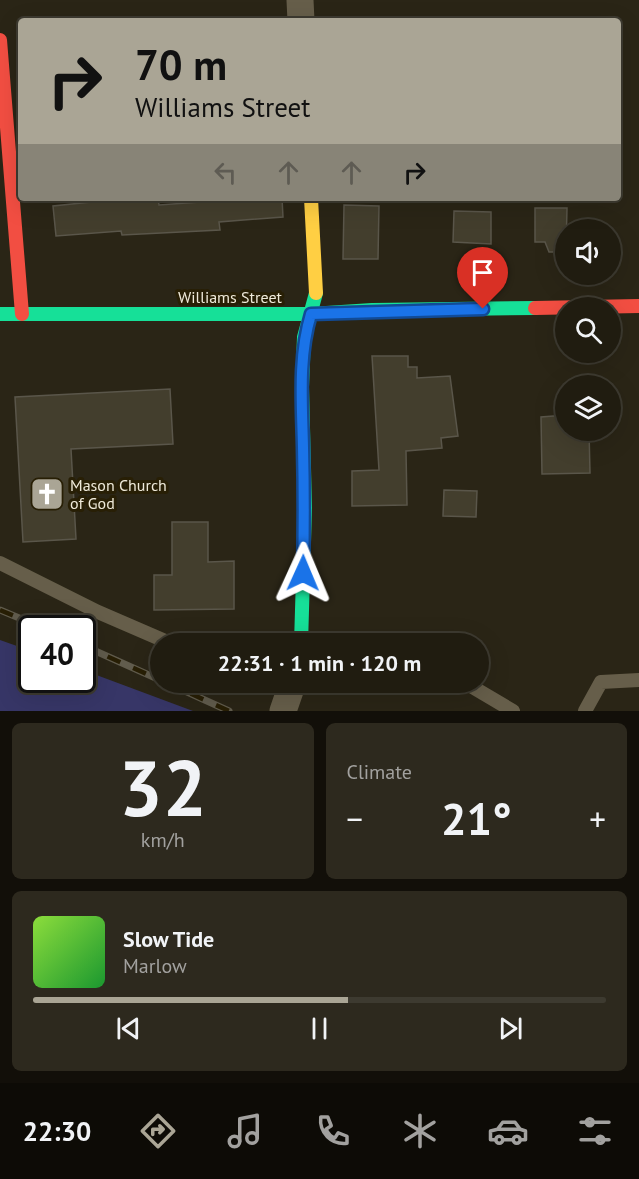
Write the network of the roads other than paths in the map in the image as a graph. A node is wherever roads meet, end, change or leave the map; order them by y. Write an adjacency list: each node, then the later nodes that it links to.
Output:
1 (300, 0): 2 (street)
2 (301, 18)
3 (0, 40): 7 (street)
4 (311, 201): 8 (street)
5 (639, 306): 8 (street, Williams Street)
6 (0, 314): 7 (street, Williams Street)
7 (22, 314): 8 (street, Williams Street)
8 (311, 314): 10 (street)
9 (0, 563): 11 (lane)
10 (301, 633)
11 (150, 634)
12 (639, 680): 15 (lane)
13 (483, 693): 14 (lane)
14 (513, 711)
15 (585, 711)

